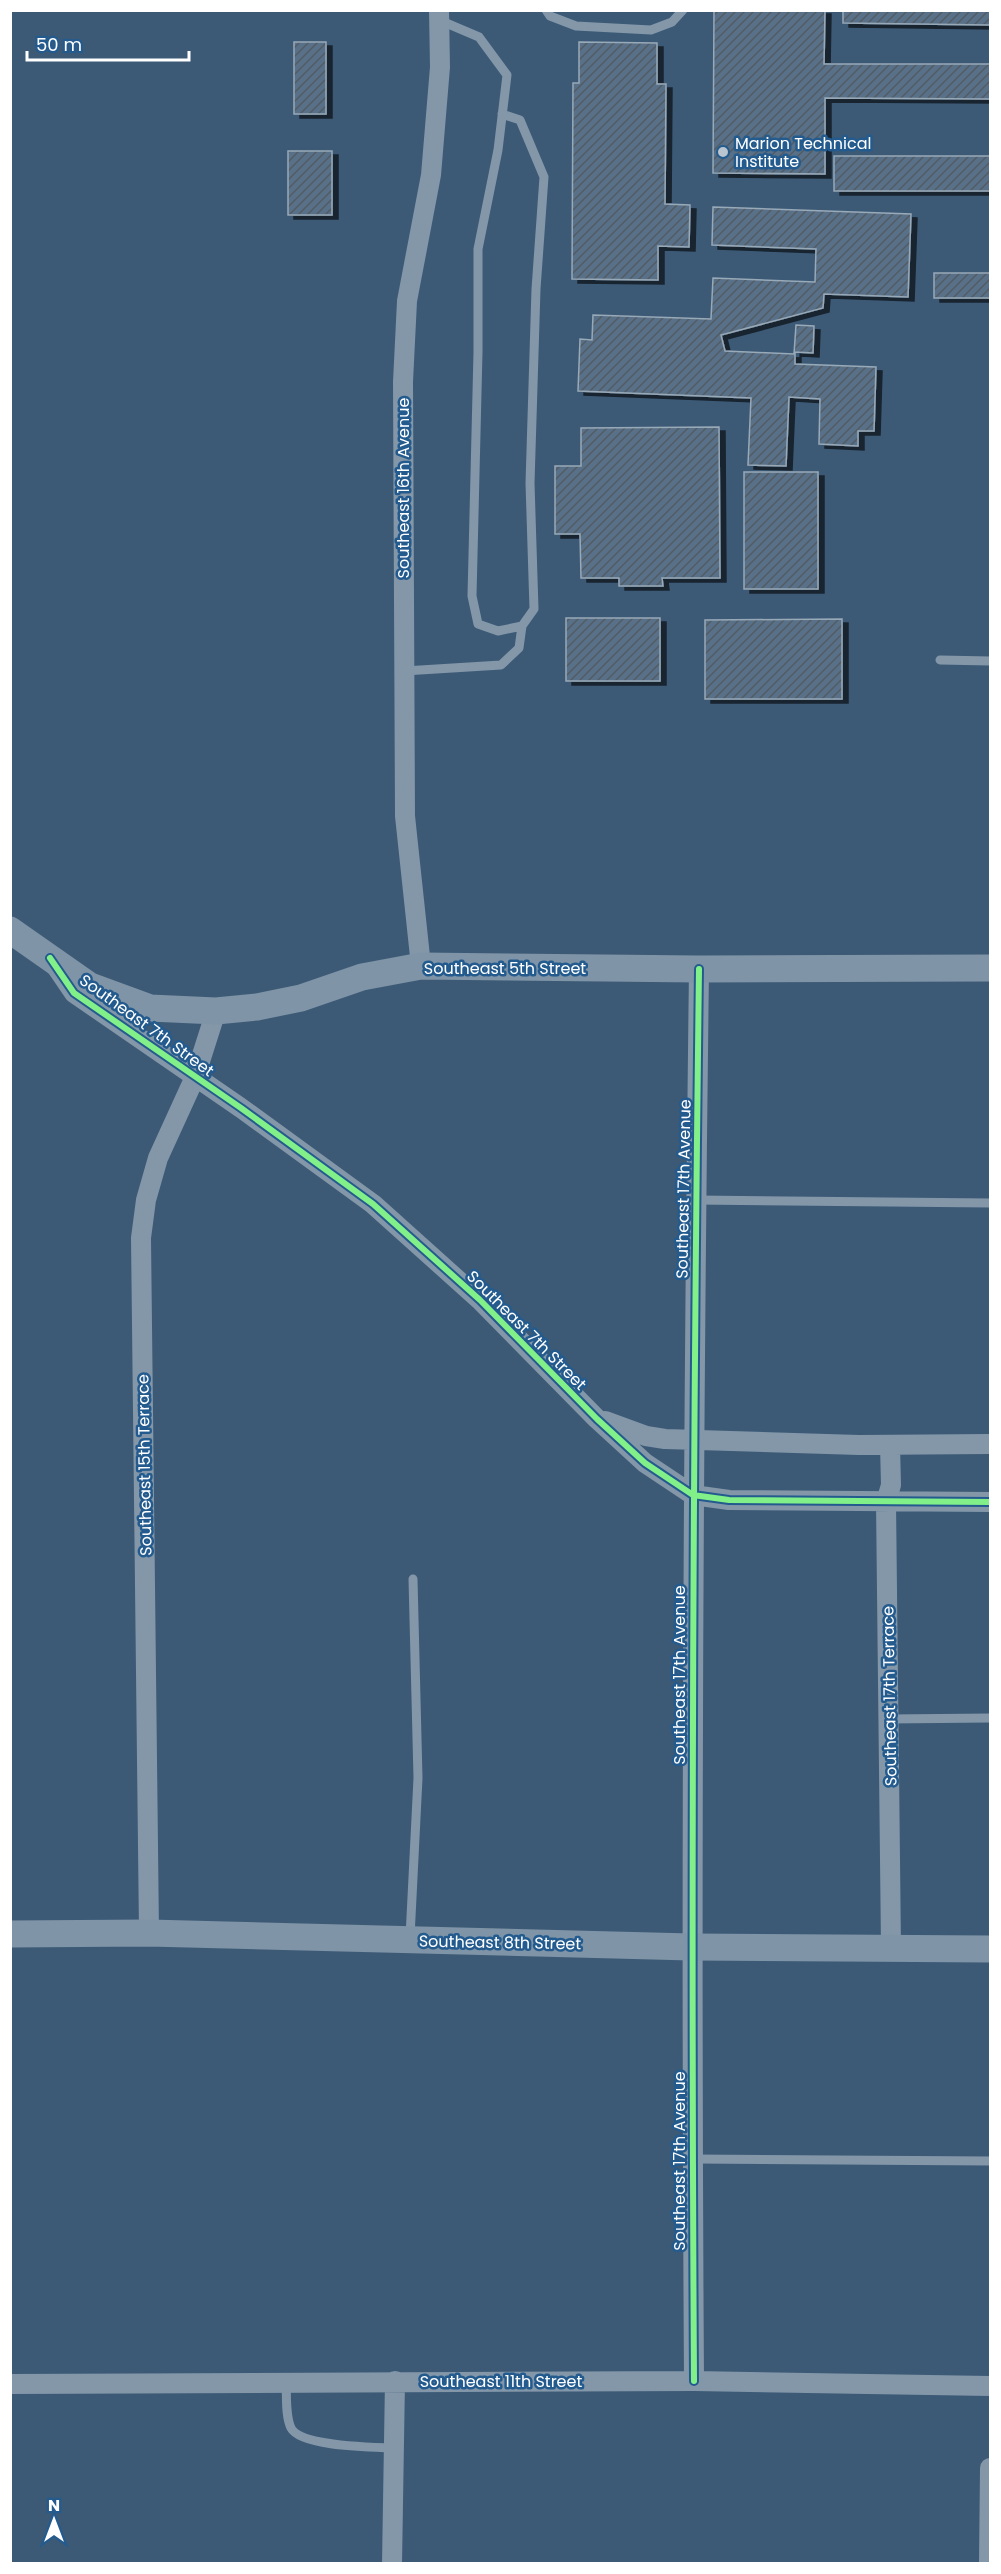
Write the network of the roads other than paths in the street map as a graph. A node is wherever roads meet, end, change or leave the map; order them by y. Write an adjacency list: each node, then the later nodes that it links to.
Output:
1 (546, 10): 2 (lane)
2 (683, 10)
3 (439, 15): 4 (lane); 8 (street, Southeast 16th Avenue)
4 (502, 114): 5 (lane); 5 (lane)
5 (522, 626): 8 (lane)
6 (940, 660): 7 (lane)
7 (990, 661)
8 (404, 671): 11 (street, Southeast 16th Avenue)
9 (10, 930): 10 (street, Southeast 5th Street)
10 (50, 958): 14 (street, Southeast 5th Street); 15 (street, Southeast 7th Street)
11 (421, 966): 13 (street, Southeast 5th Street); 14 (street, Southeast 5th Street)
12 (990, 968): 13 (street, Southeast 5th Street)
13 (699, 969): 16 (street, Southeast 17th Avenue)
14 (216, 1011): 15 (street, Southeast 15th Terrace)
15 (195, 1077): 18 (street, Southeast 7th Street); 28 (street, Southeast 15th Terrace)
16 (696, 1200): 17 (lane); 19 (street, Southeast 17th Avenue)
17 (990, 1203)
18 (597, 1419): 19 (street, Southeast 7th Street); 22 (street, Southeast 7th Street)
19 (694, 1440): 20 (street, Southeast 7th Street); 22 (street, Southeast 17th Avenue)
20 (890, 1444): 21 (street, Southeast 7th Street); 23 (street, Southeast 17th Terrace)
21 (990, 1444)
22 (693, 1495): 23 (street, Southeast 7th Street); 31 (street, Southeast 17th Avenue)
23 (886, 1502): 24 (street, Southeast 7th Street); 27 (street, Southeast 17th Terrace)
24 (990, 1502)
25 (413, 1579): 30 (lane)
26 (990, 1718): 27 (lane)
27 (889, 1719): 32 (street, Southeast 17th Terrace)
28 (149, 1933): 29 (street, Southeast 8th Street); 30 (street, Southeast 8th Street)
29 (10, 1934)
30 (410, 1940): 31 (street, Southeast 8th Street)
31 (691, 1947): 32 (street, Southeast 8th Street); 34 (street, Southeast 17th Avenue)
32 (891, 1948): 33 (street, Southeast 8th Street)
33 (990, 1949)
34 (693, 2159): 35 (lane); 37 (street, Southeast 17th Avenue)
35 (990, 2161)
36 (395, 2381): 37 (street, Southeast 11th Street); 38 (street, Southeast 11th Street); 41 (street)
37 (694, 2381): 40 (street, Southeast 11th Street)
38 (286, 2382): 39 (street, Southeast 11th Street); 41 (lane)
39 (10, 2384)
40 (990, 2386)
41 (394, 2448): 43 (street)
42 (990, 2468): 44 (street)
43 (392, 2564)
44 (989, 2564)

